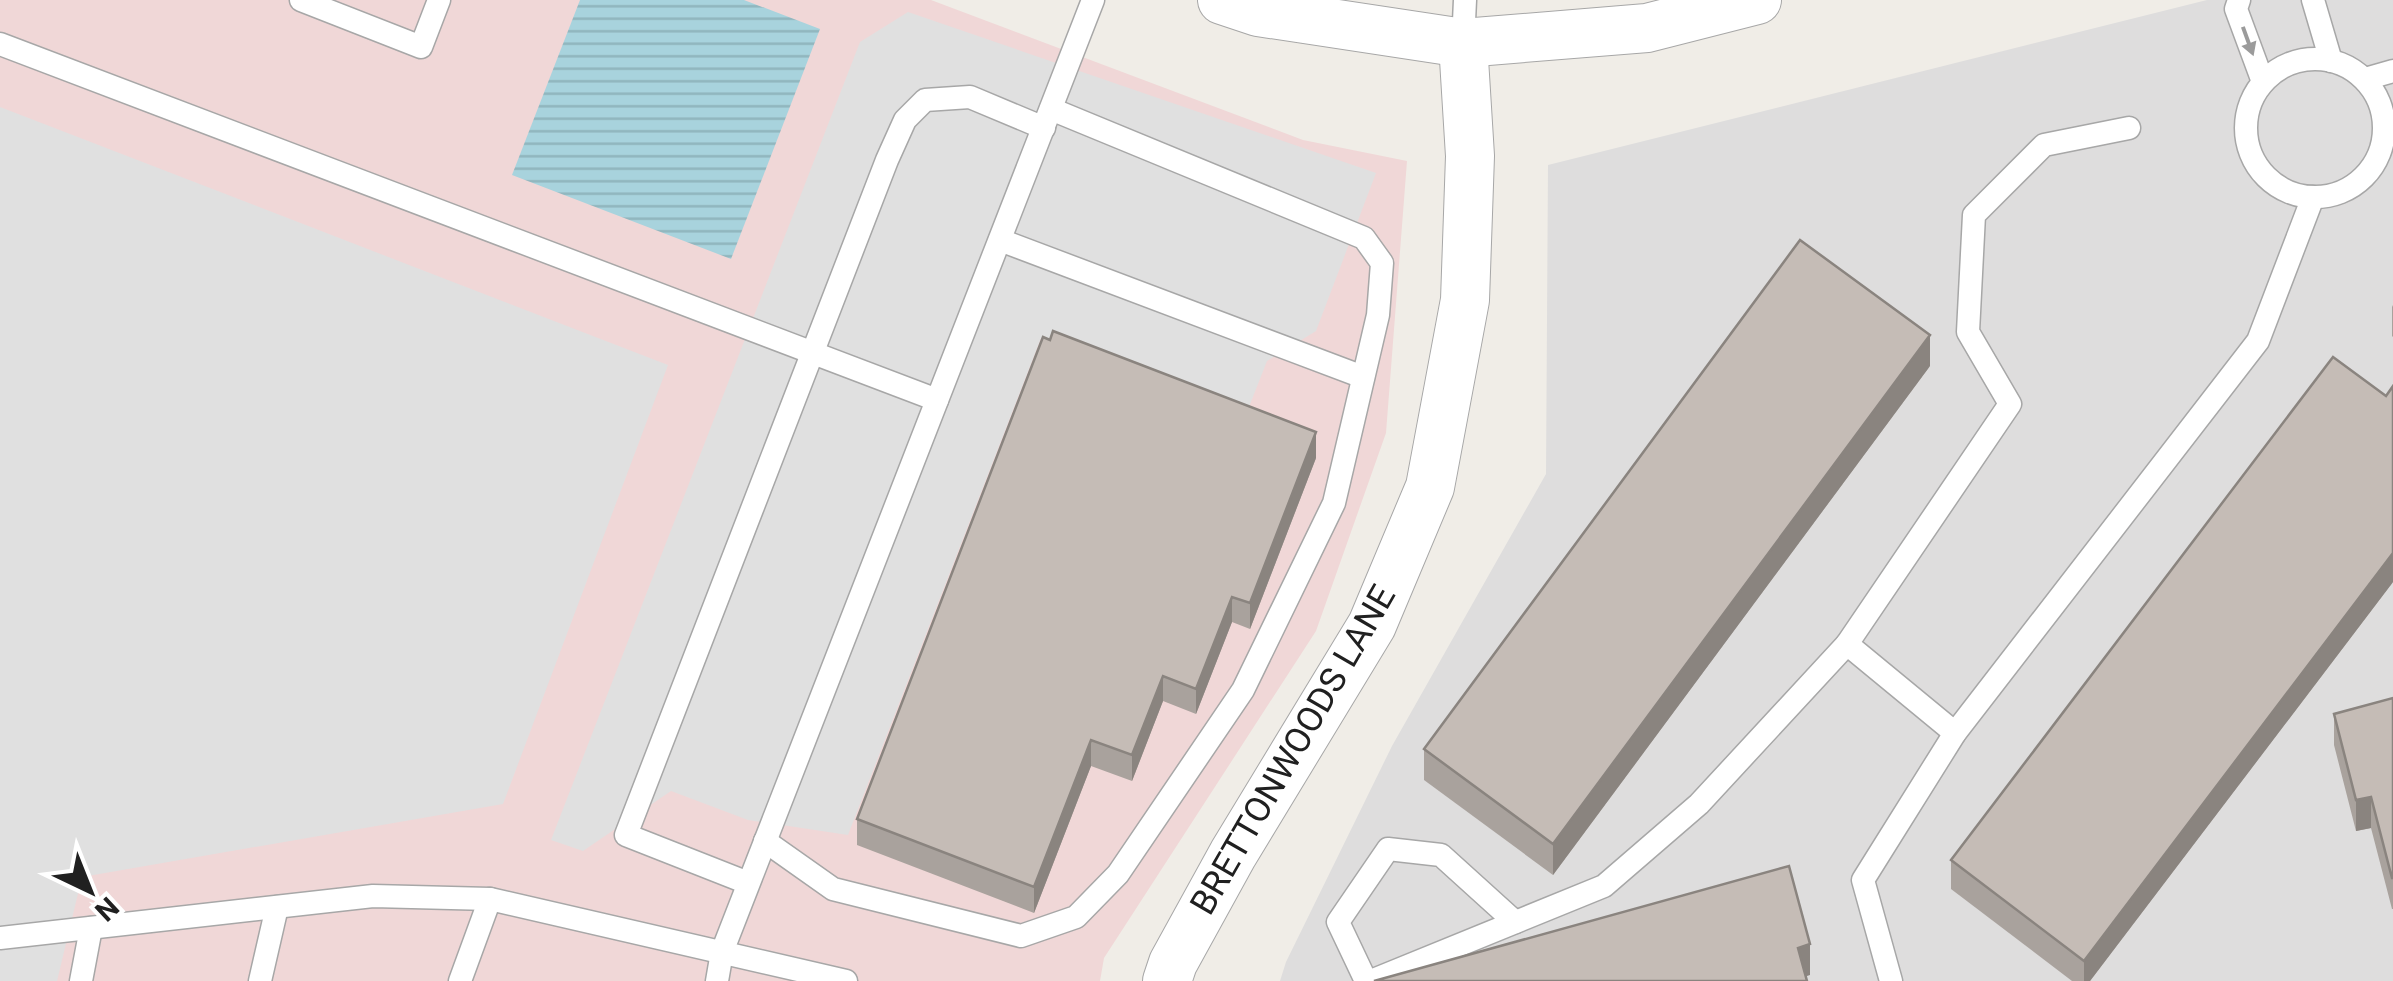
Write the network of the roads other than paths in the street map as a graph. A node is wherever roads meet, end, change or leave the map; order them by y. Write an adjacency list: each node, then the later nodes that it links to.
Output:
1 (301, 0): 2 (lane)
2 (438, 0)
3 (1094, 0): 14 (lane)
4 (1222, 0): 8 (street)
5 (1757, 0): 8 (street)
6 (2239, 0): 13 (lane, one-way to 13)
7 (2313, 0): 10 (lane)
8 (1464, 22): 36 (street, BRETTONWOODS LANE)
9 (0, 44): 18 (lane)
10 (2331, 61): 12 (lane); 13 (lane)
11 (2393, 71): 12 (lane)
12 (2365, 79): 16 (lane)
13 (2263, 82): 16 (lane)
14 (1047, 119): 17 (lane); 18 (lane); 19 (lane)
15 (2128, 128): 21 (lane)
16 (2313, 197): 22 (lane)
17 (1000, 240): 19 (lane); 20 (lane)
18 (812, 352): 20 (lane); 24 (lane)
19 (1363, 377): 23 (lane)
20 (937, 400): 23 (lane)
21 (1847, 644): 22 (lane); 27 (lane)
22 (1955, 732): 38 (lane)
23 (766, 841): 24 (lane)
24 (748, 883): 30 (lane)
25 (490, 899): 26 (lane); 30 (lane); 33 (lane)
26 (277, 907): 28 (lane); 32 (lane)
27 (1515, 922): 37 (lane); 37 (lane)
28 (91, 928): 29 (lane); 31 (lane)
29 (0, 938)
30 (722, 952): 34 (lane); 35 (lane)
31 (80, 981)
32 (260, 981)
33 (460, 981)
34 (716, 981)
35 (846, 981)
36 (1167, 981)
37 (1369, 981)
38 (1890, 981)

